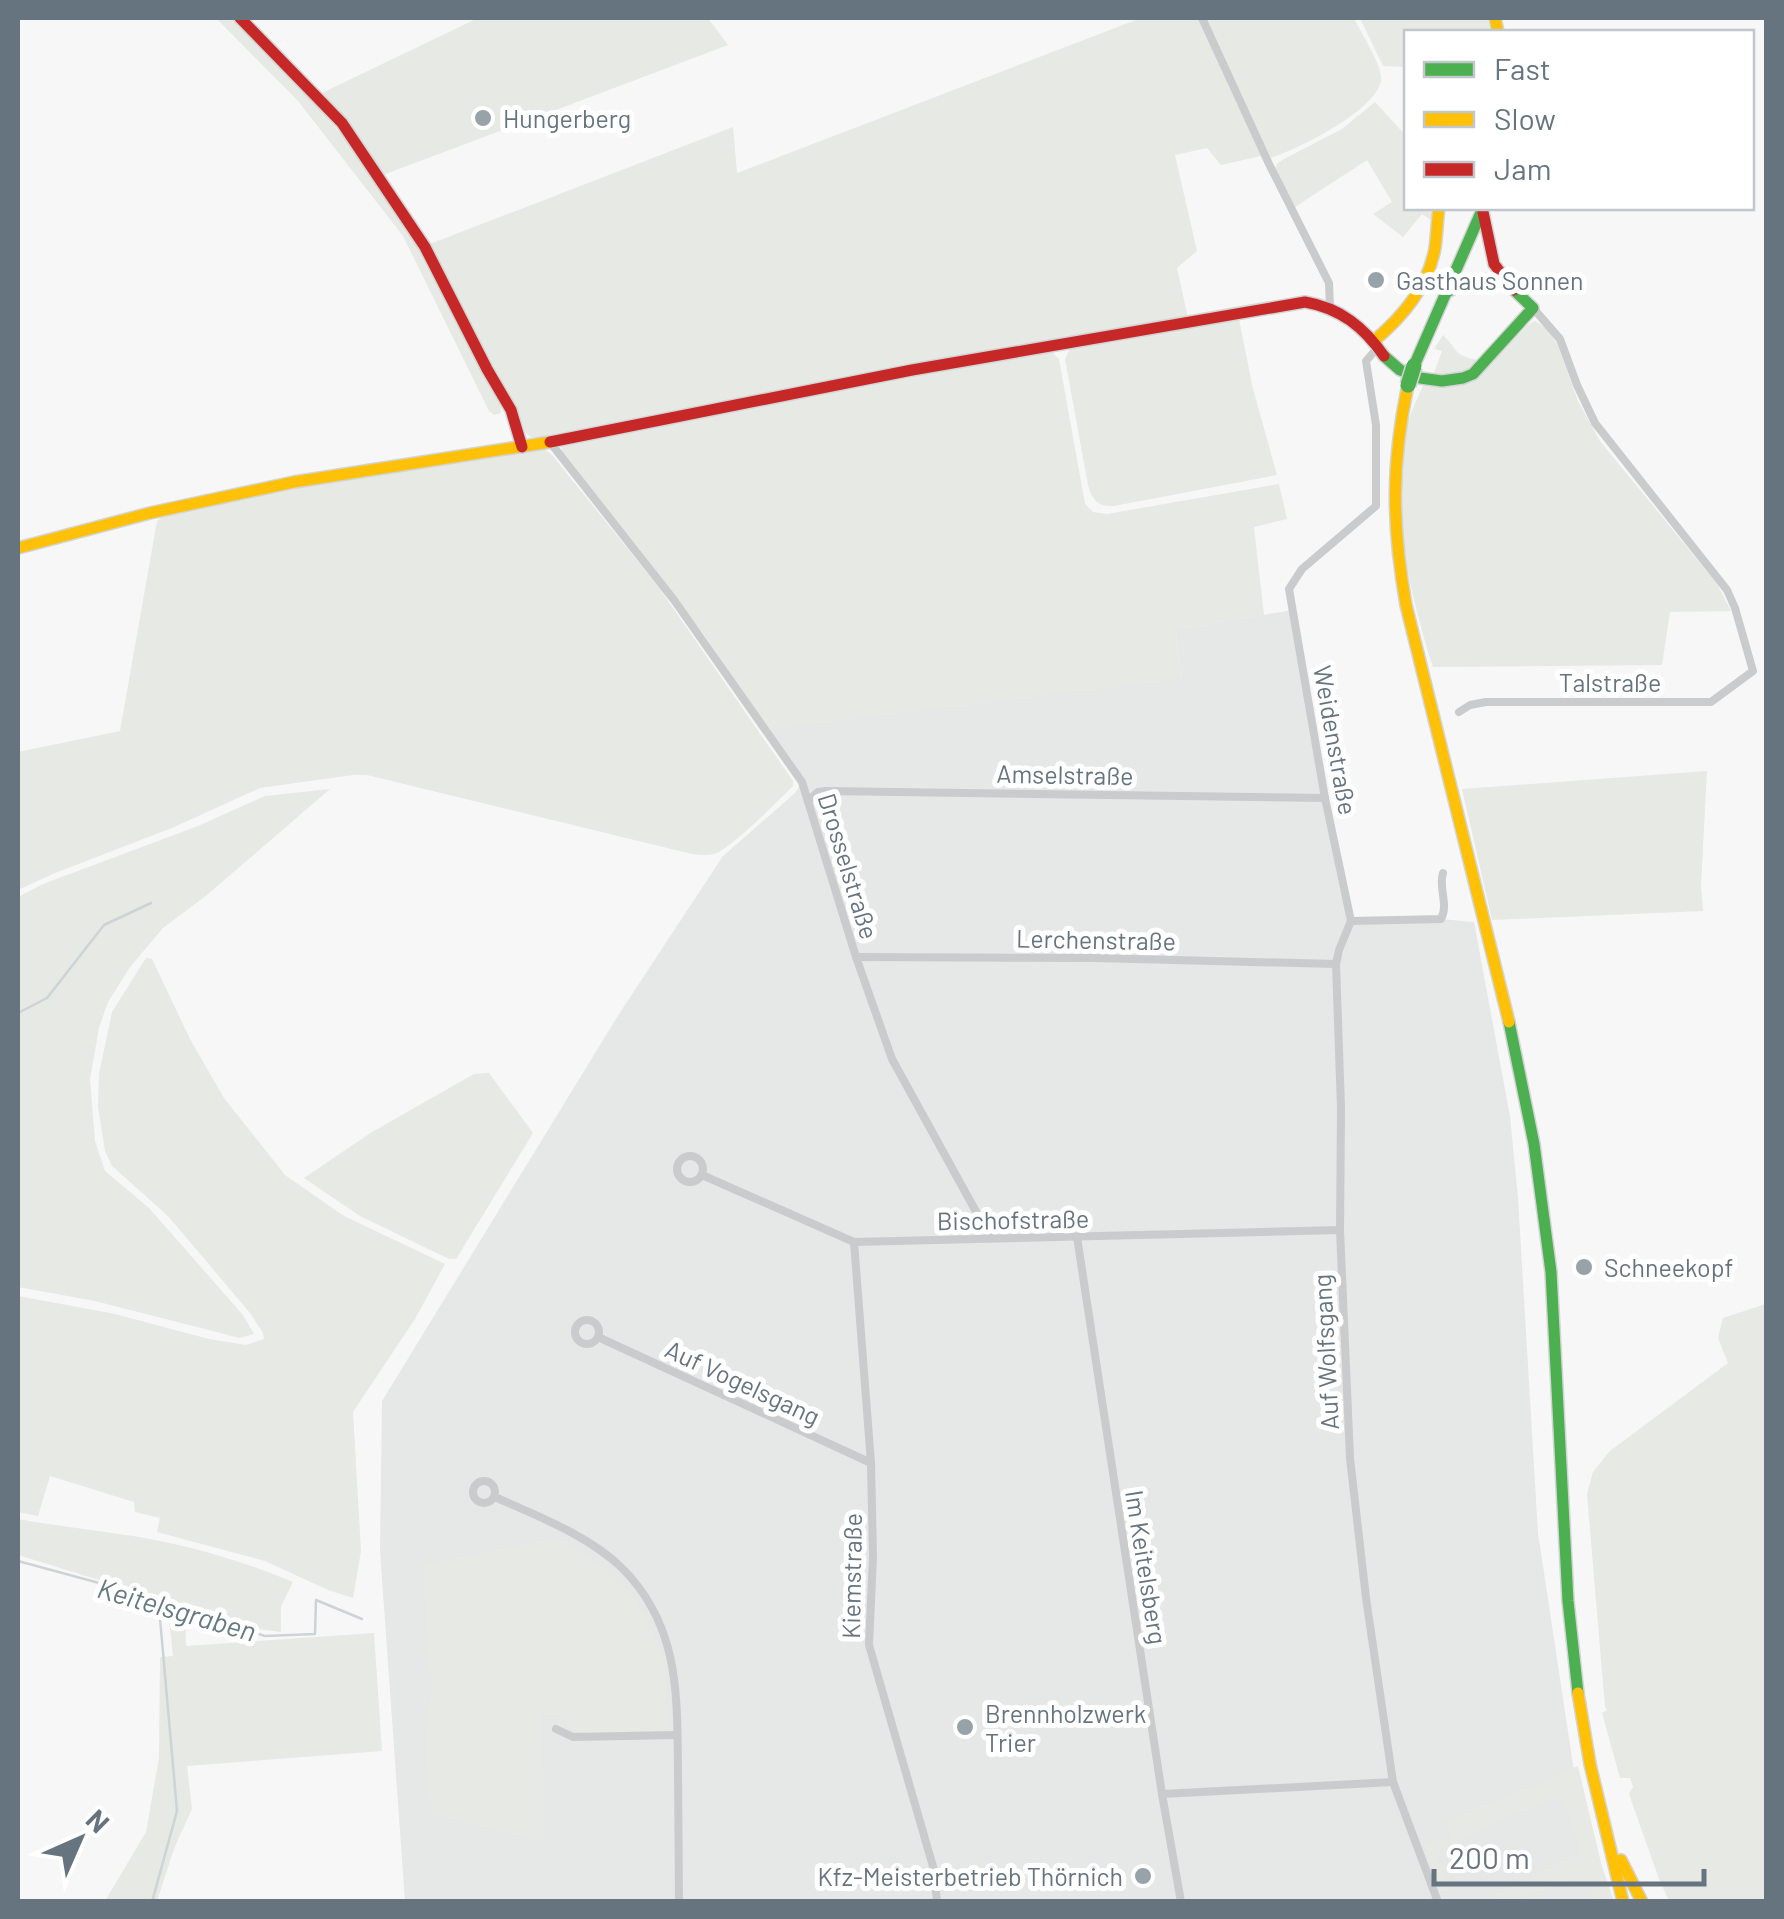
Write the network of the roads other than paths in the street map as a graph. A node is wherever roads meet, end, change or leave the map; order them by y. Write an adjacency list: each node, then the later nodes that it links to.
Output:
1 (240, 18): 12 (main road)
2 (1202, 18): 8 (street)
3 (1438, 210): 10 (main road)
4 (1478, 210): 7 (main road)
5 (1479, 210): 6 (main road)
6 (1514, 290): 7 (main road); 9 (main road)
7 (1447, 292): 33 (main road, bridge)
8 (1330, 307): 10 (main road); 11 (main road)
9 (1533, 308): 10 (main road); 14 (street, Talstraße)
10 (1376, 344): 15 (street, Weidenstraße)
11 (548, 441): 12 (main road); 16 (street, Drosselstraße)
12 (522, 447): 13 (main road)
13 (18, 548)
14 (1459, 712)
15 (1325, 798): 16 (street, Amselstraße); 18 (street, Weidenstraße)
16 (808, 801): 19 (street, Drosselstraße)
17 (1443, 873): 18 (street)
18 (1350, 921): 20 (street, Auf Wolfsgang)
19 (856, 957): 20 (street, Lerchenstraße); 23 (street, Drosselstraße)
20 (1336, 964): 22 (street, Auf Wolfsgang)
21 (702, 1175): 25 (street, Bischofstraße)
22 (1340, 1230): 24 (street, Bischofstraße); 31 (street, Auf Wolfsgang)
23 (990, 1237): 24 (street, Bischofstraße); 25 (street, Bischofstraße)
24 (1076, 1237): 32 (street, Im Keitelsberg)
25 (854, 1242): 27 (street, Kiemstraße)
26 (598, 1336): 27 (street, Auf Vogelsgang)
27 (871, 1463): 35 (street, Kiemstraße)
28 (494, 1496): 30 (street)
29 (556, 1729): 30 (street)
30 (677, 1734): 34 (street)
31 (1393, 1782): 32 (street); 37 (street, Auf Wolfsgang)
32 (1162, 1794): 36 (street, Im Keitelsberg)
33 (1608, 1834): 38 (main road); 39 (main road)
34 (679, 1902)
35 (937, 1902)
36 (1181, 1902)
37 (1438, 1902)
38 (1625, 1902)
39 (1642, 1902)

